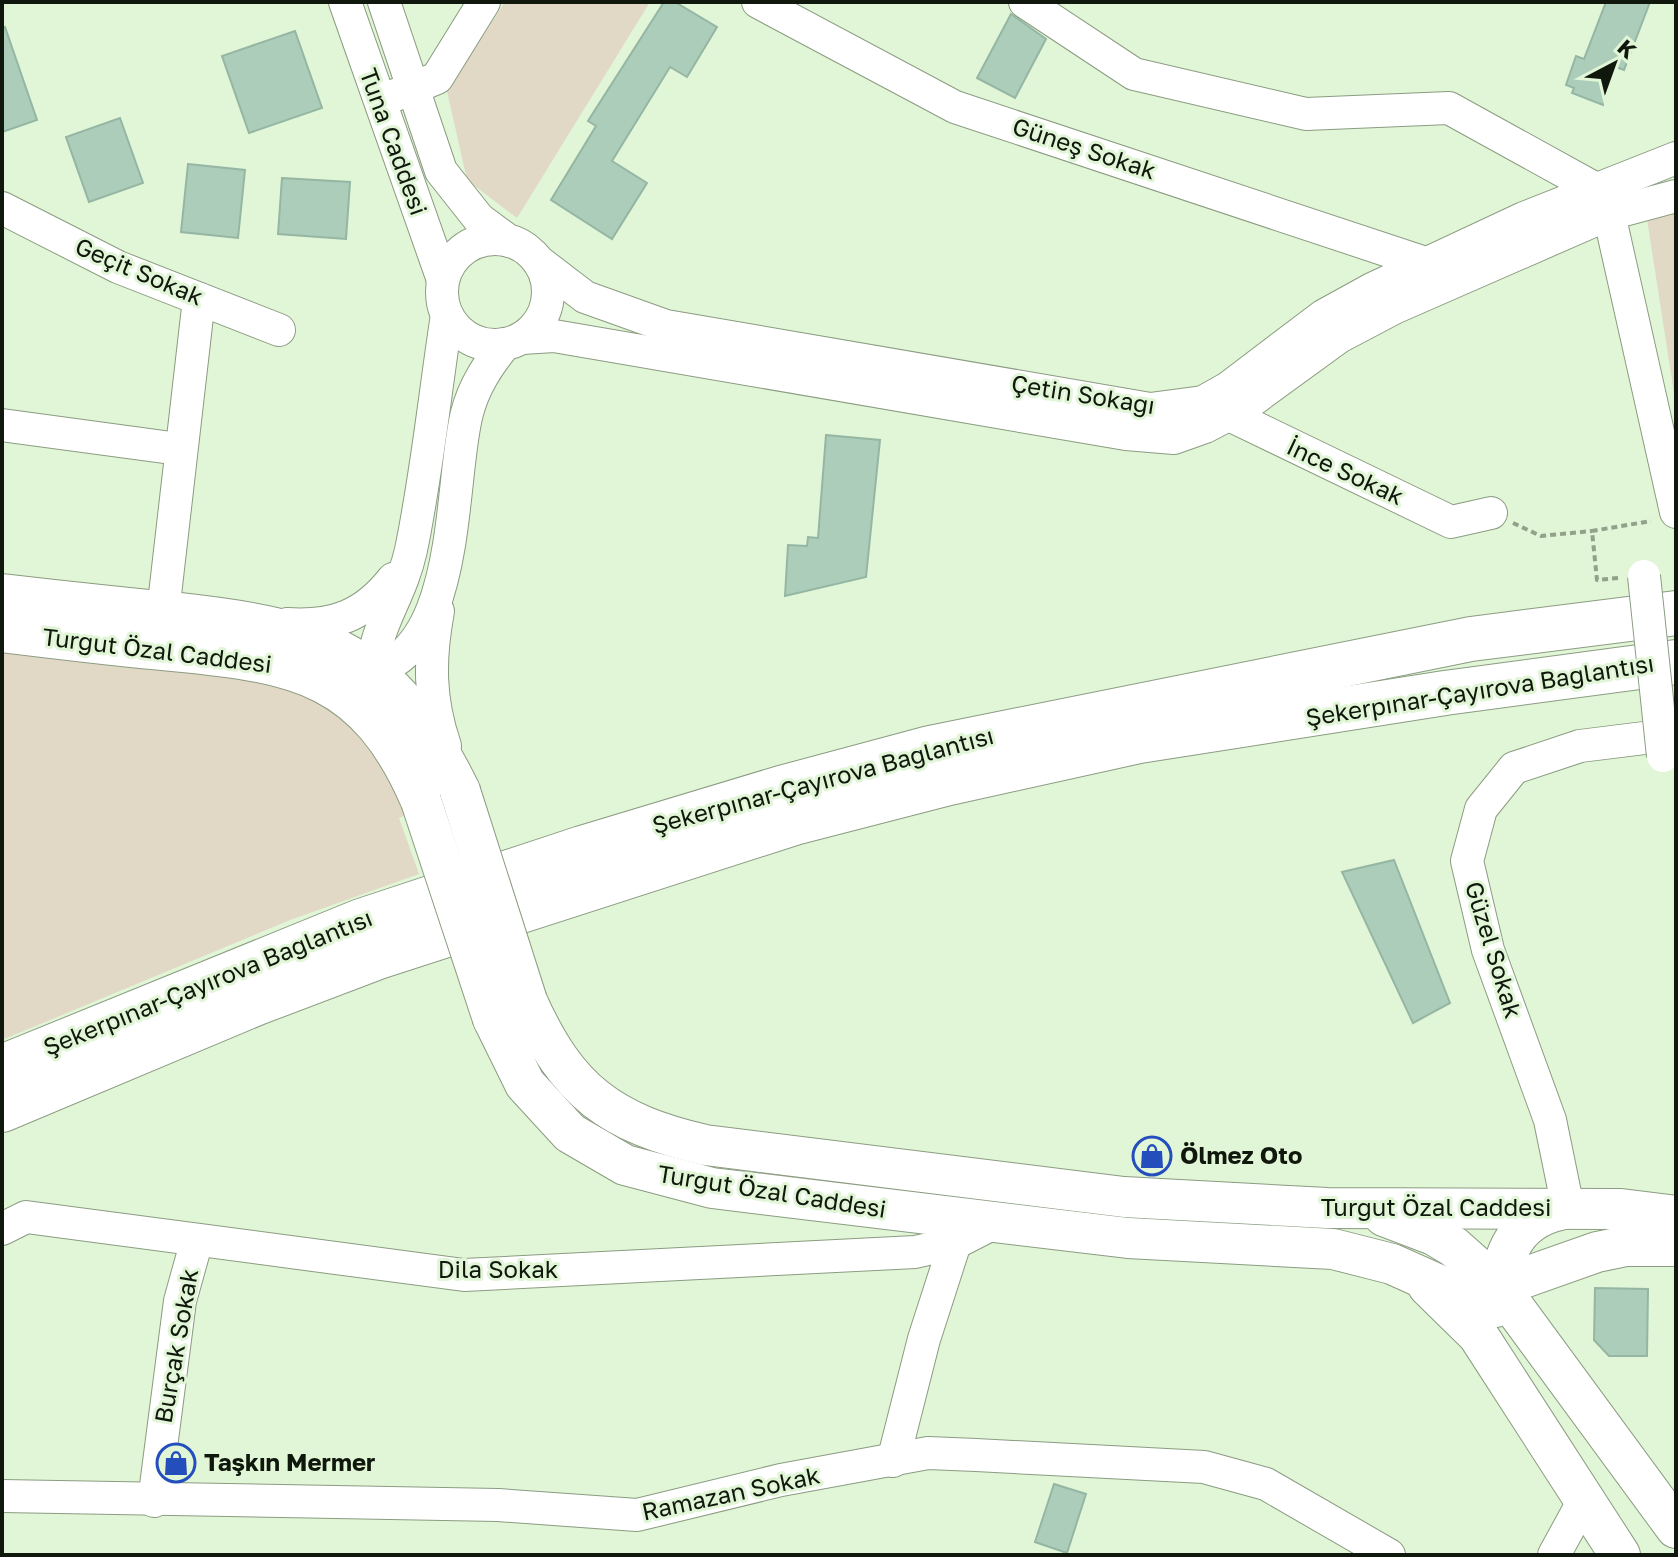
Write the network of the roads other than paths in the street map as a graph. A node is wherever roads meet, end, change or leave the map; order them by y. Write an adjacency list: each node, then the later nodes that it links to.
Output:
1 (345, 2): 7 (street, Tuna Caddesi)
2 (384, 2): 6 (street, Tuna Caddesi)
3 (484, 2): 6 (street)
4 (758, 2): 14 (street, Güneş Sokak)
5 (1025, 2): 10 (street)
6 (412, 88): 7 (street); 12 (street, Tuna Caddesi)
7 (377, 102): 15 (street, Tuna Caddesi)
8 (1676, 158): 10 (street)
9 (1676, 196): 10 (street)
10 (1601, 201): 14 (street, Çetin Sokağı); 20 (street); 24 (street)
11 (2, 208): 16 (street, Geçit Sokak)
12 (509, 241): 13 (street); 15 (street)
13 (538, 261): 19 (street); 20 (street, Çetin Sokağı)
14 (1425, 263): 20 (street, Çetin Sokağı)
15 (443, 280): 17 (street)
16 (199, 299): 18 (street, Geçit Sokak); 22 (street)
17 (447, 315): 19 (street); 25 (street)
18 (279, 330)
19 (514, 341): 20 (street); 26 (street)
20 (1216, 408): 23 (street, İnce Sokak)
21 (2, 425): 22 (street)
22 (179, 449): 29 (street)
23 (1491, 513)
24 (1663, 516)
25 (414, 524): 31 (street); 35 (street)
26 (447, 569): 35 (street); 38 (street)
27 (1644, 576): 37 (street, bridge)
28 (2, 594): 29 (main road, Turgut Özal Caddesi)
29 (163, 612): 31 (main road, Turgut Özal Caddesi)
30 (1676, 613): 40 (highway, Şekerpınar-Çayırova Bağlantısı)
31 (244, 620): 35 (main road, Turgut Özal Caddesi)
32 (2, 632): 33 (main road, Turgut Özal Caddesi)
33 (206, 654): 35 (street); 36 (main road, Turgut Özal Caddesi)
34 (1676, 662): 41 (highway, Şekerpınar-Çayırova Bağlantısı)
35 (371, 671): 36 (street); 38 (main road, Turgut Özal Caddesi)
36 (391, 740): 39 (main road, Turgut Özal Caddesi, bridge)
37 (1670, 745): 43 (street, Güzel Sokak)
38 (460, 791): 39 (main road, Turgut Özal Caddesi, bridge)
39 (510, 1010): 42 (main road, Turgut Özal Caddesi); 45 (main road, Turgut Özal Caddesi)
40 (2, 1067)
41 (2, 1110)
42 (1327, 1208): 43 (main road, Turgut Özal Caddesi); 52 (main road)
43 (1568, 1208): 44 (main road, Turgut Özal Caddesi); 52 (main road)
44 (1676, 1216)
45 (994, 1223): 48 (street, Dila Sokak); 51 (main road, Turgut Özal Caddesi)
46 (2, 1229): 47 (street, Dila Sokak)
47 (197, 1240): 48 (street, Dila Sokak); 57 (street, Burçak Sokak)
48 (955, 1243): 55 (street)
49 (1676, 1246): 50 (main road, Turgut Özal Caddesi)
50 (1572, 1259): 52 (main road, Turgut Özal Caddesi); 53 (main road)
51 (1411, 1274): 52 (main road, Turgut Özal Caddesi); 54 (main road)
52 (1499, 1287): 53 (main road); 54 (main road)
53 (1544, 1347): 59 (main road)
54 (1499, 1369): 58 (main road)
55 (893, 1461): 57 (street, Ramazan Sokak); 60 (street, Ramazan Sokak)
56 (2, 1496): 57 (street, Ramazan Sokak)
57 (154, 1501)
58 (1583, 1502): 61 (street); 62 (main road)
59 (1671, 1511)
60 (1389, 1555)
61 (1554, 1555)
62 (1620, 1555)

